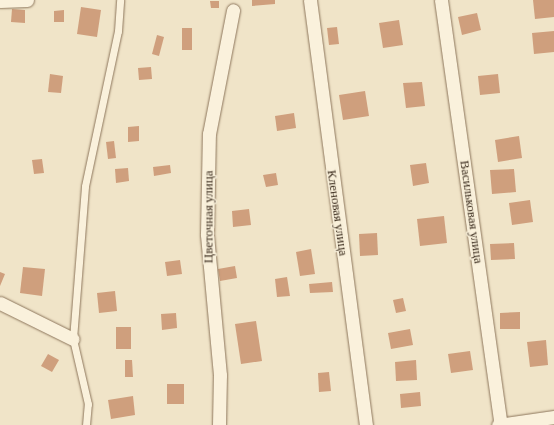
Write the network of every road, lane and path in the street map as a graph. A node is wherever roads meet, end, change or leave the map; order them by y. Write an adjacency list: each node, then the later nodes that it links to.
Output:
1 (27, 0): 5 (street)
2 (120, 0): 8 (lane)
3 (310, 0): 12 (street, Кленовая улица)
4 (441, 0): 14 (street, Васильковая улица)
5 (0, 1)
6 (233, 10): 11 (street, Цветочная улица)
7 (0, 303): 8 (street)
8 (73, 339): 10 (lane)
9 (554, 417): 14 (street)
10 (86, 425)
11 (219, 425)
12 (366, 425)
13 (498, 425): 14 (street)
14 (501, 425)

